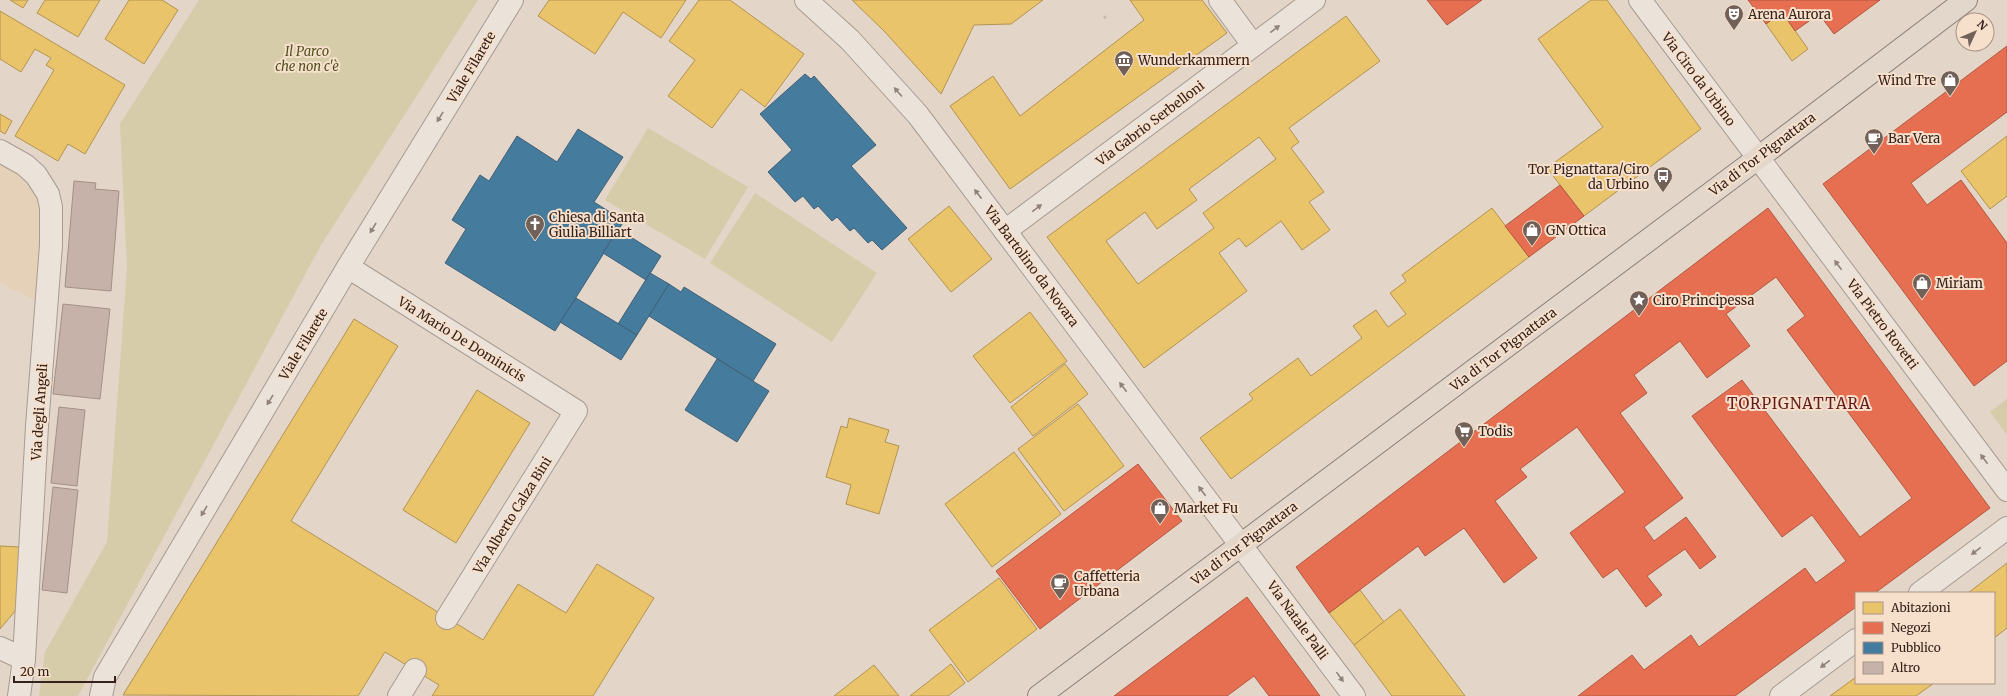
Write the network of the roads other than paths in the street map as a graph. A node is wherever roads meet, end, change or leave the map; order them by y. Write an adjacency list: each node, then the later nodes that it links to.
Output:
1 (512, 0): 11 (street, Viale Filarete, one-way to 11)
2 (806, 0): 10 (street, Via Bartolino da Novara, one-way to 2)
3 (1220, 0): 7 (street)
4 (1314, 0): 7 (street, Via Gabrio Serbelloni, one-way to 4)
5 (1640, 0): 9 (street, Via Ciro da Urbino)
6 (1966, 0): 9 (main road, Via di Tor Pignattara)
7 (1253, 45): 10 (street, Via Gabrio Serbelloni, one-way to 7)
8 (0, 151): 20 (street, Via degli Angeli)
9 (1758, 158): 13 (street, Via Pietro Rovetti, one-way to 9); 15 (main road, Via di Tor Pignattara)
10 (1005, 231): 15 (street, Via Bartolino da Novara, one-way to 10)
11 (348, 267): 12 (street, Via Mario De Dominicis); 22 (street, Viale Filarete, one-way to 22)
12 (576, 411): 17 (street, Via Alberto Calza Bini)
13 (2007, 490)
14 (2007, 528): 16 (street, one-way to 16)
15 (1242, 545): 25 (main road, Via di Tor Pignattara); 26 (street, Via Natale Palli, one-way to 26)
16 (1921, 592)
17 (447, 618)
18 (1855, 641): 27 (street, one-way to 27)
19 (0, 648): 20 (street)
20 (24, 660): 23 (street, Via degli Angeli)
21 (415, 670): 24 (street)
22 (100, 694)
23 (19, 696)
24 (399, 696)
25 (1039, 696)
26 (1354, 696)
27 (1782, 696)

